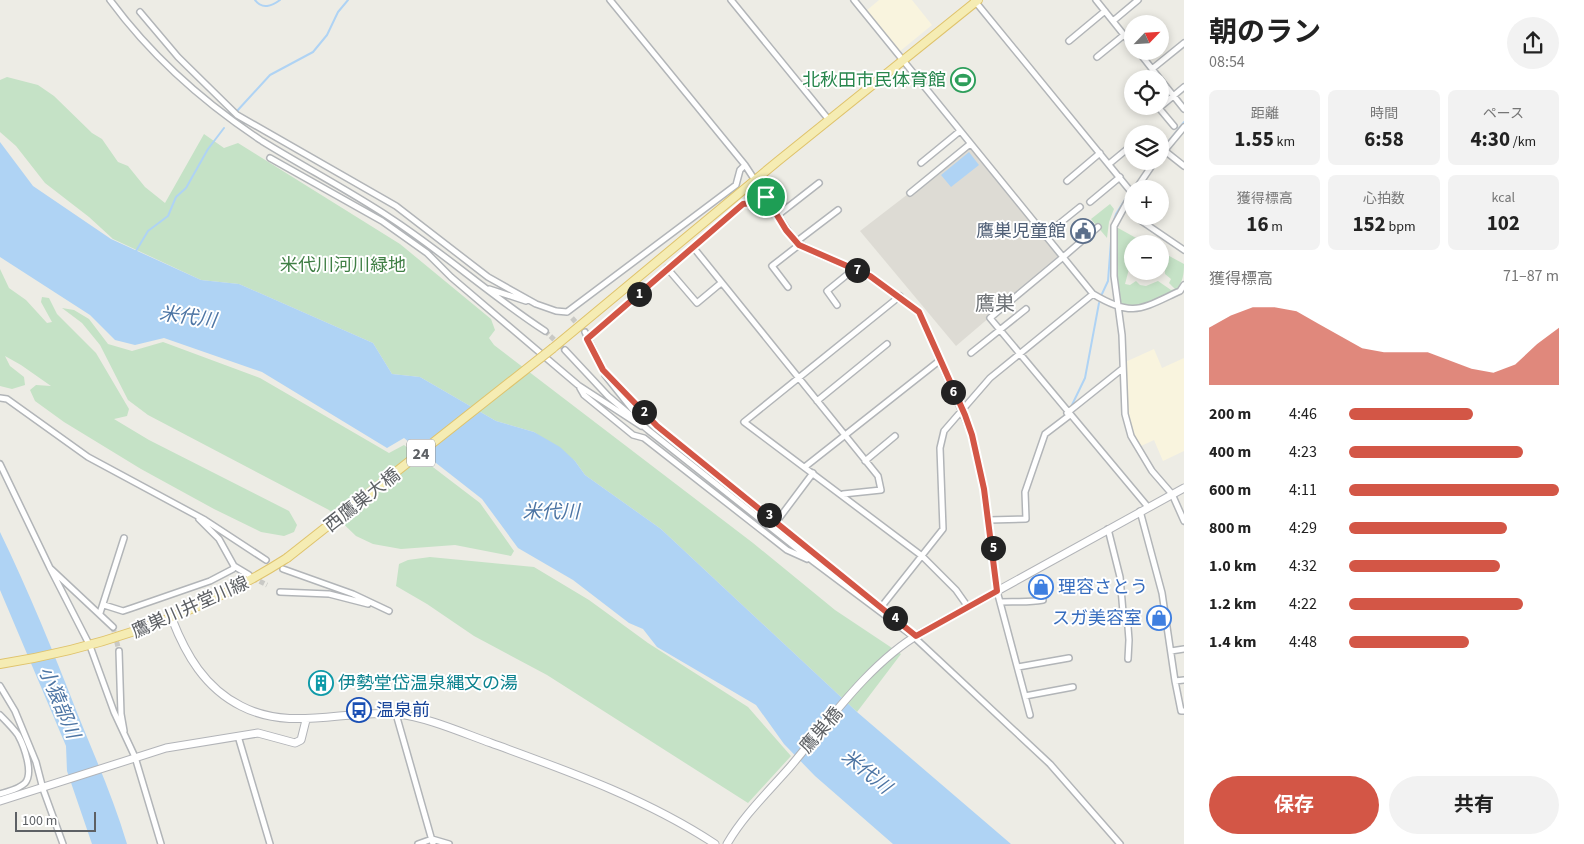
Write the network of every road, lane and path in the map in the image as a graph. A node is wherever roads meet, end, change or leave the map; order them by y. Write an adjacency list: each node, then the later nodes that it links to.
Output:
1 (110, 0): 59 (street)
2 (610, 0): 34 (street)
3 (731, 0): 22 (street)
4 (854, 0): 15 (street)
5 (1096, 0): 8 (street)
6 (1138, 0): 10 (street)
7 (976, 1): 15 (main road, 24); 29 (street)
8 (1105, 11): 10 (street); 12 (street)
9 (140, 12): 64 (street)
10 (1113, 21): 11 (street)
11 (1124, 35): 14 (street)
12 (1069, 41)
13 (1184, 43): 17 (street)
14 (1096, 57)
15 (904, 60): 22 (main road, 24); 25 (street)
16 (1145, 60): 17 (street)
17 (1152, 69)
18 (1184, 87): 20 (street)
19 (1169, 90): 20 (street)
20 (1173, 95): 21 (street); 23 (street)
21 (1184, 109)
22 (829, 120): 37 (main road, 24)
23 (1174, 126)
24 (1184, 127): 27 (street)
25 (960, 131): 26 (street); 32 (street)
26 (970, 144): 41 (street); 50 (street)
27 (1169, 145)
28 (1124, 151): 33 (street)
29 (1100, 153): 33 (street); 38 (street)
30 (1169, 155): 35 (street)
31 (270, 158): 82 (street)
32 (920, 163)
33 (1109, 164): 36 (street)
34 (745, 165): 37 (street); 68 (street)
35 (1184, 166)
36 (1120, 177): 39 (street); 43 (street)
37 (755, 180): 42 (street); 106 (main road, 西鷹巣大橋 / 24, bridge)
38 (1067, 181)
39 (1124, 182)
40 (818, 183): 47 (street)
41 (910, 192)
42 (766, 197): 47 (street); 52 (street)
43 (1090, 202)
44 (1080, 207): 50 (street)
45 (1124, 208): 67 (street)
46 (838, 210): 51 (street)
47 (778, 215): 51 (street)
48 (1147, 225): 53 (street)
49 (1098, 227): 54 (street)
50 (1044, 236): 54 (street)
51 (798, 244): 56 (street); 60 (street)
52 (693, 247): 55 (street); 57 (street)
53 (1184, 250)
54 (1062, 258): 62 (street); 70 (street)
55 (667, 268): 57 (street); 73 (street)
56 (854, 269): 63 (street); 65 (street)
57 (720, 283): 81 (street)
58 (1184, 285): 61 (street)
59 (483, 287): 64 (street); 71 (street)
60 (788, 287)
61 (1182, 292): 67 (street)
62 (1093, 294): 67 (street); 77 (street)
63 (900, 296): 78 (street); 81 (street)
64 (536, 304): 68 (street)
65 (837, 305)
66 (1026, 309): 70 (street)
67 (1119, 309): 80 (street)
68 (567, 312): 69 (street)
69 (572, 318)
70 (1000, 329): 76 (street); 77 (street)
71 (545, 331)
72 (585, 332): 73 (street)
73 (587, 339): 79 (street)
74 (888, 344): 84 (street)
75 (565, 350): 87 (street)
76 (971, 353)
77 (1018, 353): 85 (street); 86 (street)
78 (939, 361): 85 (street); 89 (street)
79 (603, 370): 87 (street); 101 (street)
80 (1122, 370): 86 (street); 96 (street)
81 (798, 377): 84 (street); 92 (street)
82 (578, 385): 87 (street); 108 (street)
83 (0, 398): 98 (street)
84 (817, 401): 89 (street)
85 (961, 410): 100 (street); 105 (street)
86 (1068, 414): 97 (street); 100 (street)
87 (648, 430): 108 (street)
88 (895, 436): 90 (street)
89 (845, 437): 90 (street); 92 (street)
90 (865, 461): 95 (street)
91 (0, 464): 110 (street)
92 (806, 466): 93 (street)
93 (814, 472): 95 (street); 101 (street)
94 (1184, 488): 96 (street, 鷹巣橋)
95 (843, 494): 105 (street)
96 (1172, 494): 97 (street, 鷹巣橋); 102 (street)
97 (1148, 507): 99 (street, 鷹巣橋)
98 (182, 508): 107 (street); 109 (street)
99 (1140, 511): 103 (street, 鷹巣橋); 127 (street)
100 (988, 520): 113 (street)
101 (777, 521): 118 (street)
102 (1184, 521)
103 (1108, 529): 113 (street, 鷹巣橋); 129 (street)
104 (124, 538): 117 (street)
105 (922, 556): 118 (street); 119 (street)
106 (287, 558): 121 (main road, 鷹巣川井堂川線 / 24)
107 (266, 560)
108 (814, 562): 123 (street)
109 (234, 566): 112 (street); 117 (street)
110 (50, 568): 120 (street); 124 (street)
111 (283, 569): 114 (street)
112 (249, 575)
113 (997, 591): 116 (street); 119 (street, 鷹巣橋)
114 (280, 592)
115 (1043, 600): 116 (street)
116 (1000, 602): 131 (street)
117 (104, 605): 120 (street)
118 (882, 606): 123 (street)
119 (968, 607): 123 (street, 鷹巣橋)
120 (100, 614): 122 (street)
121 (172, 619): 124 (main road, 鷹巣川井堂川線 / 24); 141 (street)
122 (113, 627)
123 (913, 638): 155 (street, 鷹巣橋); 156 (street)
124 (90, 646): 130 (main road, 鷹巣川井堂川線 / 24); 143 (street)
125 (1184, 649): 127 (street)
126 (119, 651): 143 (street)
127 (1171, 651): 133 (street)
128 (1069, 658): 131 (street)
129 (1128, 659)
130 (0, 664)
131 (1018, 667): 136 (street)
132 (1184, 680): 133 (street)
133 (1175, 681): 137 (street)
134 (0, 686): 145 (street)
135 (1073, 687): 136 (street)
136 (1025, 696): 140 (street)
137 (1184, 711)
138 (396, 714): 141 (street); 148 (street); 154 (street)
139 (0, 715): 146 (street)
140 (1030, 715)
141 (306, 720): 142 (street)
142 (238, 736): 144 (street); 151 (street)
143 (126, 739): 144 (street)
144 (133, 757): 145 (street); 150 (street)
145 (42, 789): 147 (street); 149 (street)
146 (0, 794)
147 (0, 801)
148 (433, 842): 152 (street); 153 (street)
149 (63, 844)
150 (161, 844)
151 (270, 844)
152 (418, 844)
153 (449, 844)
154 (716, 844)
155 (727, 844)
156 (1120, 844)

